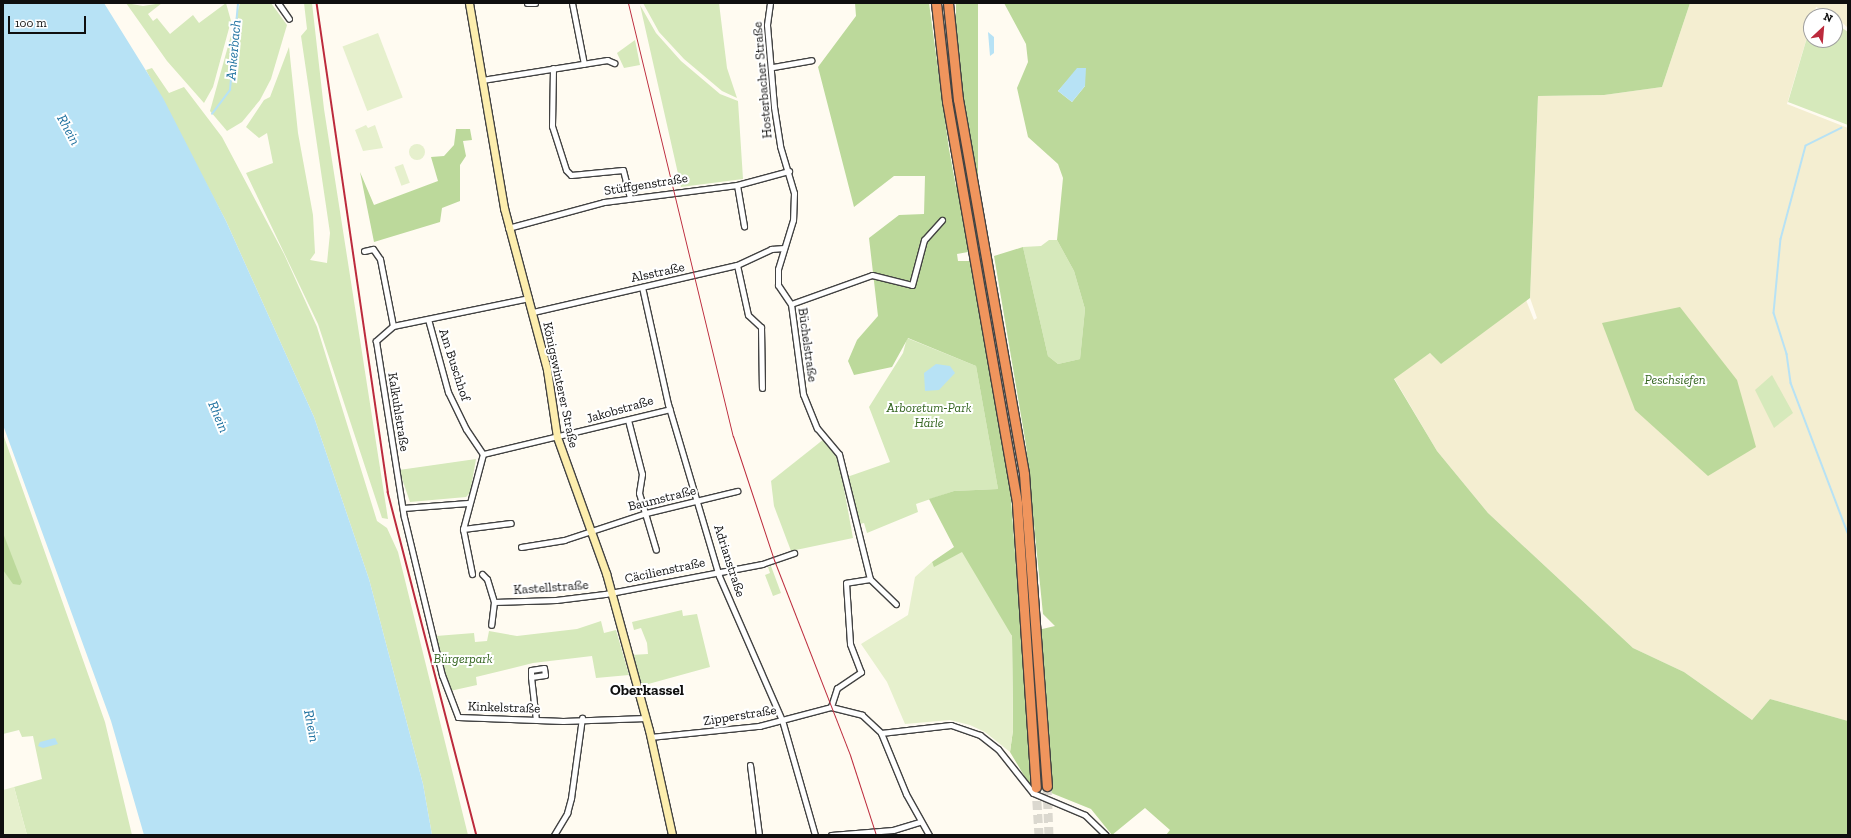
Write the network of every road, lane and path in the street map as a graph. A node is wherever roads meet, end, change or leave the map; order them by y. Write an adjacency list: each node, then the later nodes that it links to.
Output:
1 (278, 3): 9 (street)
2 (469, 3): 15 (main road, Königswinterer Straße)
3 (527, 3): 4 (street)
4 (535, 3)
5 (572, 3): 12 (street)
6 (770, 3): 13 (street, Hosterbacher Straße)
7 (937, 3): 65 (highway)
8 (948, 3): 64 (highway)
9 (289, 19)
10 (811, 60): 13 (street)
11 (614, 63): 12 (street)
12 (584, 64): 14 (street)
13 (773, 67): 16 (street, Hosterbacher Straße)
14 (553, 68): 15 (street); 18 (street)
15 (482, 80): 21 (main road, Königswinterer Straße)
16 (789, 171): 17 (street, Stüffgenstraße); 22 (street, Hosterbacher Straße)
17 (737, 185): 18 (street, Stüffgenstraße); 20 (street)
18 (630, 198): 21 (street, Stüffgenstraße)
19 (942, 220): 27 (street)
20 (744, 226)
21 (508, 228): 26 (main road, Königswinterer Straße)
22 (784, 248): 24 (street, Alsstraße); 27 (street, Büchelstraße)
23 (364, 251): 30 (street)
24 (737, 266): 25 (street, Alsstraße); 31 (street)
25 (642, 287): 28 (street, Alsstraße); 32 (street, Adrianstraße)
26 (529, 298): 28 (main road, Königswinterer Straße); 29 (street, Kalkuhlstraße)
27 (791, 304): 50 (street, Büchelstraße)
28 (533, 312): 34 (main road, Königswinterer Straße)
29 (428, 319): 30 (street, Kalkuhlstraße); 35 (street, Am Buschhof)
30 (393, 326): 39 (street, Kalkuhlstraße)
31 (762, 388)
32 (670, 409): 33 (street, Jakobstraße); 37 (street, Adrianstraße)
33 (628, 420): 34 (street, Jakobstraße); 40 (street)
34 (557, 437): 35 (street, Jakobstraße); 42 (main road, Königswinterer Straße)
35 (483, 454): 38 (street)
36 (736, 492): 37 (street, Baumstraße)
37 (699, 501): 40 (street, Baumstraße); 47 (street, Adrianstraße)
38 (468, 503): 39 (street); 43 (street)
39 (403, 508): 59 (street, Kinkelstraße)
40 (646, 513): 42 (street, Baumstraße); 45 (street)
41 (511, 523): 43 (street)
42 (592, 529): 44 (street, Baumstraße); 51 (main road, Königswinterer Straße)
43 (463, 530): 48 (street)
44 (521, 547)
45 (656, 550)
46 (794, 553): 47 (street, Cäcilienstraße)
47 (718, 571): 51 (street, Cäcilienstraße); 60 (street, Adrianstraße)
48 (472, 574)
49 (482, 574): 52 (street)
50 (870, 578): 53 (street); 56 (street)
51 (610, 593): 52 (street, Kastellstraße); 58 (main road, Königswinterer Straße)
52 (494, 602): 54 (street)
53 (896, 604)
54 (491, 625)
55 (531, 677): 59 (street)
56 (831, 707): 60 (street, Zipperstraße); 61 (street)
57 (582, 718): 58 (street, Kinkelstraße); 59 (street, Kinkelstraße); 67 (street)
58 (646, 718): 62 (main road, Königswinterer Straße)
59 (536, 720)
60 (782, 720): 62 (street, Zipperstraße); 70 (street, Adrianstraße)
61 (881, 733): 66 (street); 73 (street)
62 (650, 737): 68 (main road, Königswinterer Straße)
63 (750, 765): 69 (street)
64 (1047, 786)
65 (1036, 787)
66 (919, 822): 71 (street); 72 (street)
67 (554, 835)
68 (672, 835)
69 (760, 835)
70 (815, 835)
71 (831, 835)
72 (929, 835)
73 (1106, 835)

